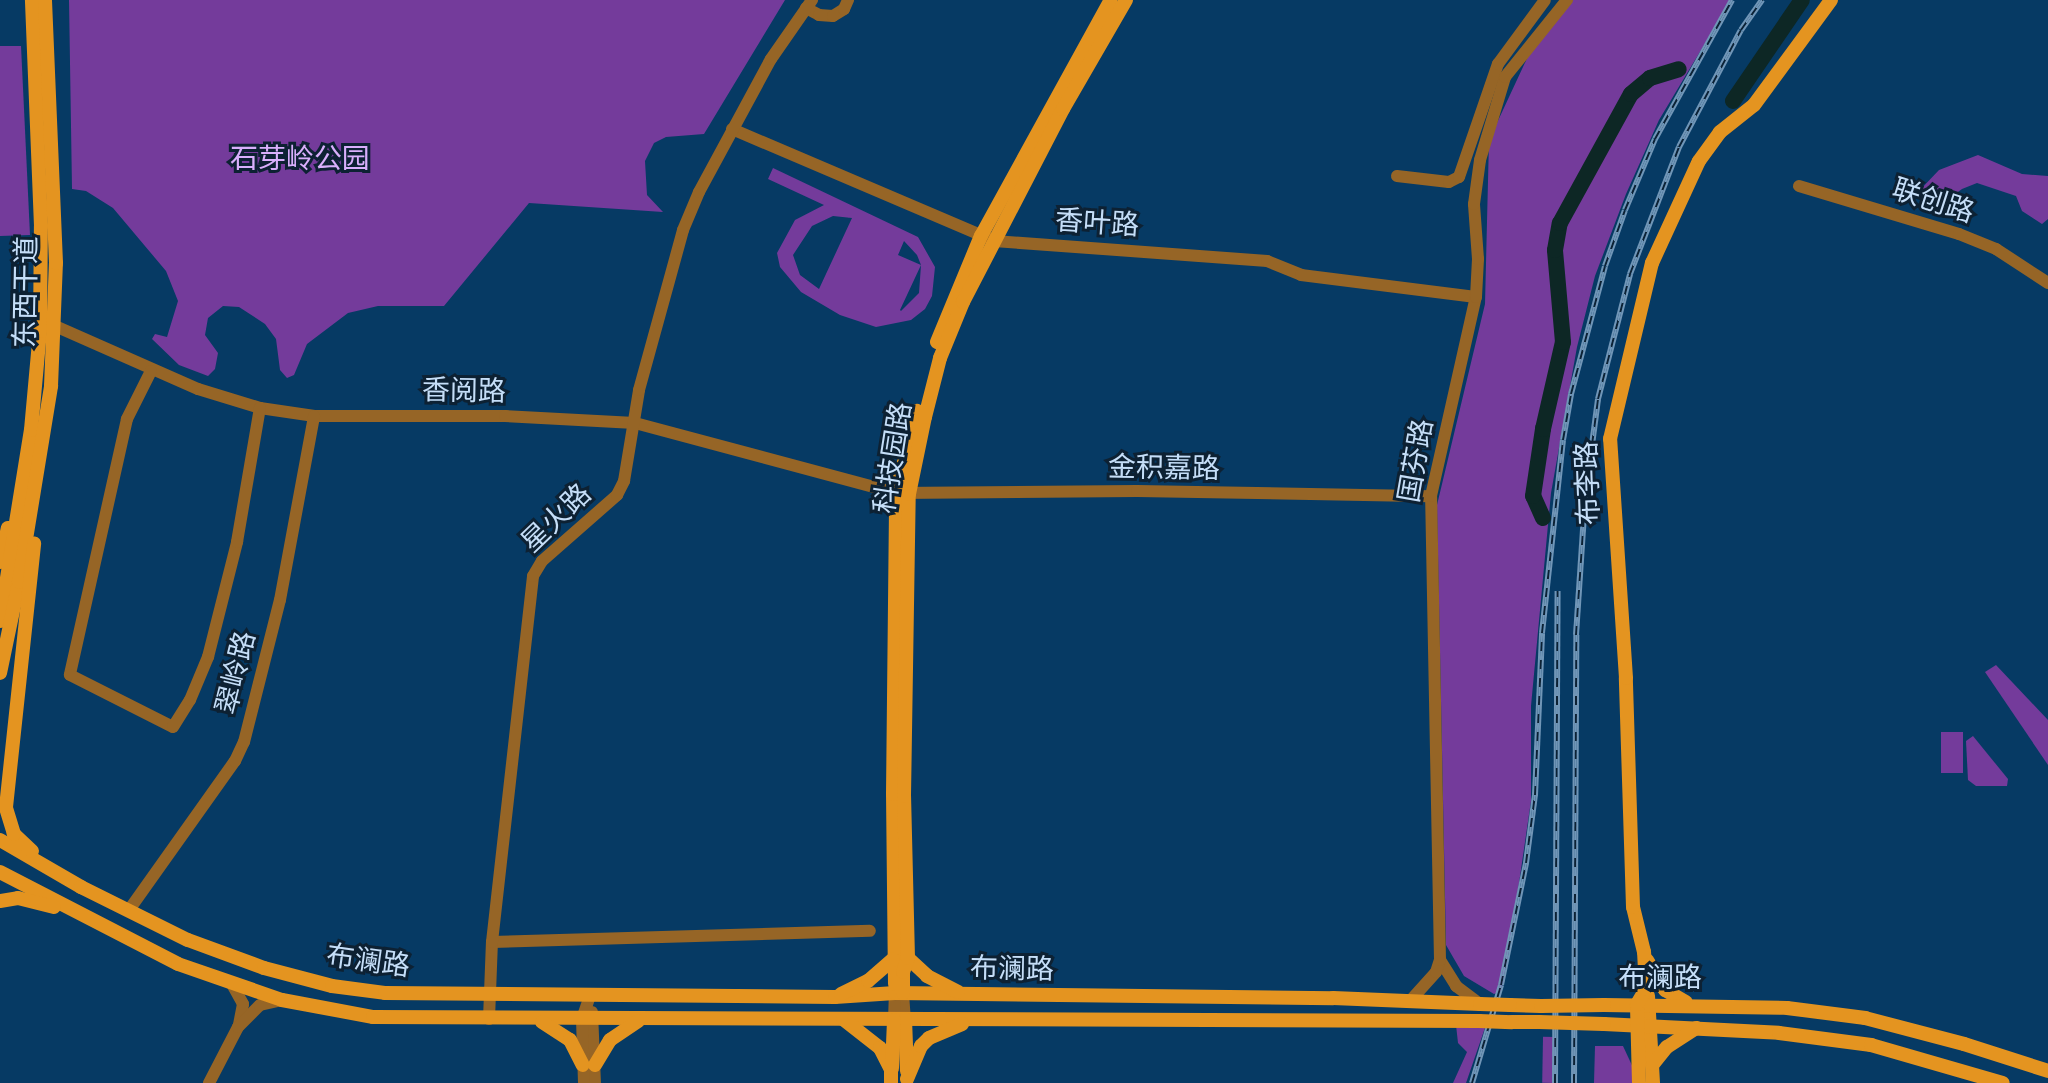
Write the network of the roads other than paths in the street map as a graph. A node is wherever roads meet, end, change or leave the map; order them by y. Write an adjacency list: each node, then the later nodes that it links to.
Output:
1 (32, 0): 16 (main road, 东西干道)
2 (45, 0): 16 (main road, 东西干道)
3 (848, 0): 9 (street)
4 (1111, 0): 13 (main road, 科技园路)
5 (1126, 0): 13 (main road, 科技园路)
6 (1545, 0): 11 (street)
7 (1567, 0): 15 (street, 国芬路)
8 (1831, 0): 36 (main road, 布李路)
9 (809, 4): 10 (street, 星火路)
10 (732, 129): 13 (street, 香叶路); 20 (street, 星火路)
11 (1397, 176)
12 (1799, 186): 14 (street, 联创路)
13 (988, 239): 15 (street, 香叶路); 22 (main road, 科技园路)
14 (2047, 284)
15 (1476, 297): 23 (street, 国芬路)
16 (47, 323): 17 (street, 香阅路); 21 (main road, 东西干道)
17 (151, 371): 18 (street, 香阅路); 18 (street)
18 (260, 408): 19 (street, 香阅路)
19 (314, 416): 20 (street, 香阅路); 32 (street, 翠岭路)
20 (635, 423): 22 (street, 香阅路); 35 (street, 星火路)
21 (37, 432): 24 (main road); 25 (main road, 东西干道); 30 (main road)
22 (902, 493): 23 (street, 金积嘉路); 37 (main road, 科技园路)
23 (1431, 496): 38 (street, 国芬路)
24 (0, 562)
25 (14, 581): 26 (main road); 27 (main road)
26 (0, 621)
27 (0, 673)
28 (0, 840): 30 (main road, 布澜路)
29 (0, 872): 33 (main road, 布澜路)
30 (81, 887): 32 (main road, 布澜路)
31 (0, 901): 33 (main road)
32 (129, 910): 41 (main road, 布澜路)
33 (73, 911): 39 (main road, 布澜路)
34 (870, 931): 35 (street)
35 (492, 942): 41 (street, 星火路)
36 (1644, 952): 45 (main road, 布李路); 49 (main road)
37 (900, 958): 40 (main road, 科技园路); 43 (main road); 44 (main road)
38 (1440, 960): 47 (street); 48 (street)
39 (232, 984): 46 (main road, 布澜路); 59 (street)
40 (899, 993): 43 (main road, 布澜路); 44 (main road, 布澜路); 57 (street, 科技园路)
41 (489, 995): 42 (main road, 布澜路); 50 (street, 星火路)
42 (590, 996): 44 (main road, 布澜路); 51 (street)
43 (964, 996): 47 (main road, 布澜路); 54 (main road)
44 (835, 997)
45 (1644, 999): 48 (main road, 布澜路, bridge); 49 (main road, 布澜路); 58 (main road, 布李路)
46 (282, 1000): 50 (main road, 布澜路); 59 (street)
47 (1410, 1001): 48 (main road, 布澜路)
48 (1480, 1004)
49 (1690, 1004): 63 (main road, 布澜路)
50 (489, 1019): 56 (main road, 布澜路)
51 (587, 1019): 52 (main road, 布澜路); 56 (main road, 布澜路); 62 (street)
52 (643, 1019): 53 (main road, 布澜路); 62 (main road)
53 (843, 1019): 57 (main road, 布澜路); 68 (main road)
54 (956, 1019): 55 (main road, 布澜路); 57 (main road, 布澜路)
55 (988, 1019): 58 (main road, 布澜路, bridge); 64 (main road)
56 (534, 1020): 62 (main road)
57 (900, 1020): 64 (main road); 68 (main road)
58 (1644, 1025): 60 (main road, 布澜路); 61 (main road); 69 (main road)
59 (238, 1027): 65 (street)
60 (1698, 1027): 61 (main road); 71 (main road, 布澜路)
61 (1653, 1064): 70 (main road)
62 (589, 1065): 66 (street); 67 (street)
63 (2048, 1071)
64 (908, 1081)
65 (209, 1083)
66 (584, 1083)
67 (595, 1083)
68 (891, 1083)
69 (1639, 1083)
70 (1653, 1083)
71 (2003, 1083)

